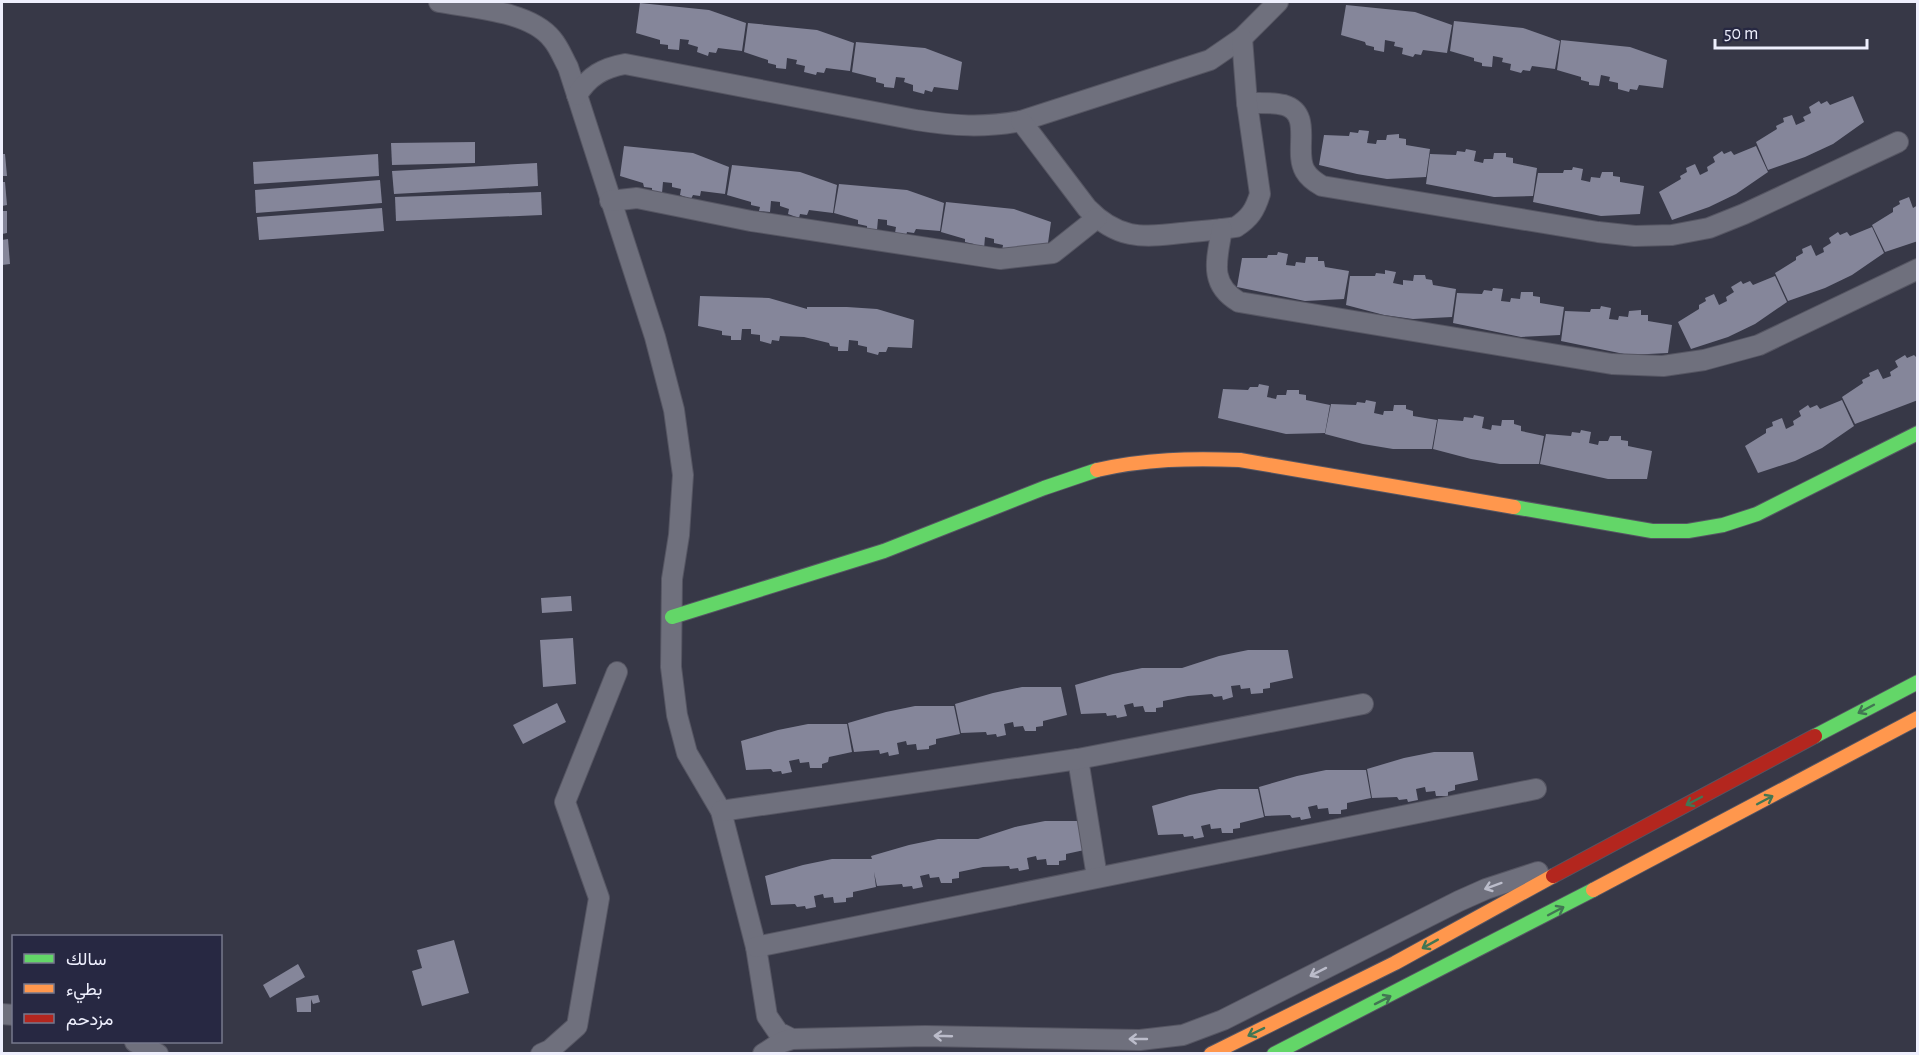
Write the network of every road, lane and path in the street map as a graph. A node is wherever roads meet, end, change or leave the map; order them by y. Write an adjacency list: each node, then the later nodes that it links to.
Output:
1 (439, 2): 4 (street)
2 (1278, 2): 3 (street)
3 (1242, 38): 5 (street); 6 (street)
4 (577, 95): 6 (street); 8 (street)
5 (1247, 103): 7 (street); 10 (street)
6 (1021, 121): 9 (street)
7 (1898, 142)
8 (610, 201): 9 (street); 13 (street)
9 (1097, 218): 10 (street)
10 (1222, 229): 11 (street)
11 (1917, 269)
12 (1917, 433): 13 (main road)
13 (672, 616): 20 (street)
14 (617, 672): 28 (street)
15 (1917, 682): 21 (main road, one-way to 21)
16 (1363, 704): 18 (street)
17 (1917, 718): 32 (main road, one-way to 17)
18 (1078, 759): 20 (street); 22 (street)
19 (1536, 789): 22 (street)
20 (721, 811): 23 (street)
21 (1570, 866): 25 (street, one-way to 25); 31 (main road, one-way to 31)
22 (1097, 877): 23 (street)
23 (756, 947): 24 (street)
24 (767, 1016): 25 (street); 29 (street)
25 (792, 1040): 30 (street)
26 (139, 1043): 27 (street)
27 (158, 1053)
28 (541, 1053)
29 (757, 1053)
30 (763, 1053)
31 (1211, 1053)
32 (1274, 1053)

